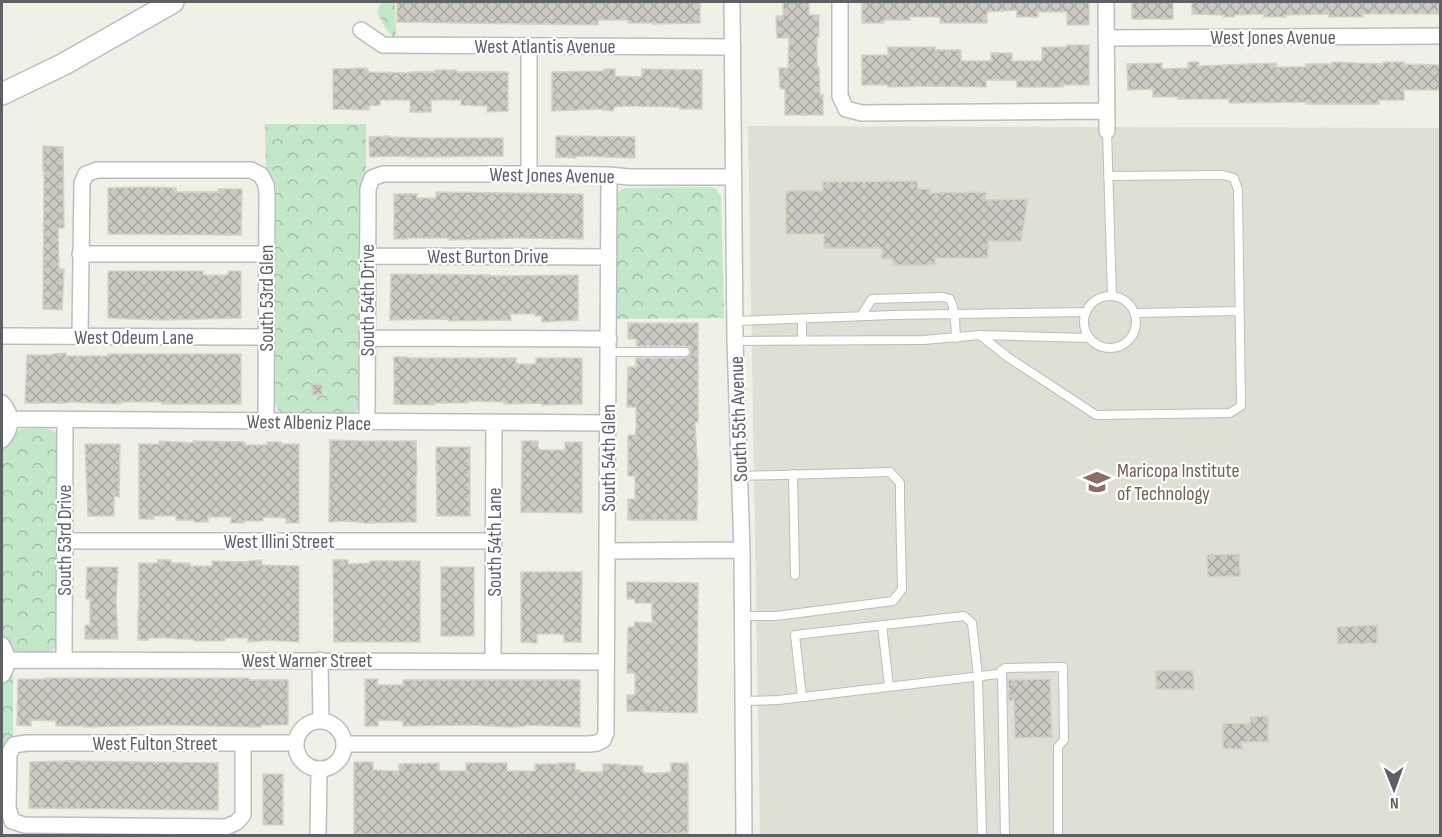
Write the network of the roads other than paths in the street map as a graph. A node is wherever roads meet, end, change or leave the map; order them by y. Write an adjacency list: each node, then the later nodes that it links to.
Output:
1 (173, 2): 10 (main road)
2 (732, 2): 9 (street, South 55th Avenue)
3 (840, 2): 11 (street)
4 (1106, 2): 7 (street)
5 (361, 30): 8 (street, West Atlantis Avenue)
6 (1440, 36): 7 (street, West Jones Avenue)
7 (1106, 38): 11 (street)
8 (529, 46): 9 (street, West Atlantis Avenue); 13 (street)
9 (733, 47): 16 (street, South 55th Avenue)
10 (2, 94)
11 (1106, 111): 12 (street)
12 (1107, 131): 15 (lane)
13 (529, 174): 14 (street, West Jones Avenue); 17 (street, West Jones Avenue)
14 (609, 175): 16 (street, West Jones Avenue); 21 (street, South 54th Glen)
15 (1108, 176): 22 (lane); 23 (lane)
16 (734, 177): 29 (street, South 55th Avenue)
17 (372, 178): 20 (street, South 54th Drive)
18 (80, 254): 19 (street); 19 (street, South 53rd Glen); 32 (street)
19 (266, 254): 33 (street, South 53rd Glen)
20 (367, 256): 21 (street, West Burton Drive); 34 (street, South 54th Drive)
21 (609, 256): 39 (street, South 54th Glen)
22 (1112, 296): 24 (lane); 25 (lane)
23 (1239, 311): 25 (lane); 30 (lane)
24 (1086, 312): 26 (lane); 36 (lane)
25 (1135, 313): 36 (lane)
26 (955, 315): 27 (lane); 27 (lane); 35 (lane)
27 (861, 316): 28 (lane)
28 (802, 319): 29 (lane); 37 (lane)
29 (735, 321): 38 (street, South 55th Avenue)
30 (980, 335): 35 (lane); 36 (lane)
31 (2, 336): 32 (street, West Odeum Lane)
32 (80, 337): 33 (street, West Odeum Lane)
33 (266, 337): 44 (street, South 53rd Glen)
34 (368, 338): 39 (street); 45 (street, South 54th Drive)
35 (956, 338): 37 (lane)
36 (1089, 338)
37 (802, 340): 38 (lane)
38 (735, 341): 50 (street, South 55th Avenue)
39 (608, 346): 40 (lane); 47 (street, South 54th Glen)
40 (685, 352)
41 (2, 403): 42 (street)
42 (10, 419): 43 (street, West Albeniz Place); 48 (street)
43 (65, 420): 44 (street, West Albeniz Place); 52 (street, South 53rd Drive)
44 (266, 422): 45 (street, West Albeniz Place)
45 (367, 422): 46 (street, West Albeniz Place)
46 (494, 423): 47 (street, West Albeniz Place); 51 (street, South 54th Lane)
47 (608, 423): 54 (street, South 54th Glen)
48 (2, 440)
49 (793, 474): 50 (lane); 55 (lane); 56 (lane)
50 (740, 476): 53 (street, South 55th Avenue)
51 (494, 540): 52 (street, West Illini Street); 62 (street, South 54th Lane)
52 (64, 541): 60 (street, South 53rd Drive)
53 (742, 550): 54 (street); 56 (street, South 55th Avenue)
54 (607, 551): 63 (street, South 54th Glen)
55 (795, 575)
56 (742, 616): 69 (street, South 55th Avenue)
57 (882, 625): 66 (lane); 67 (lane); 68 (lane)
58 (2, 645): 59 (street)
59 (7, 660): 60 (street, West Warner Street); 65 (street)
60 (64, 660): 61 (street, West Warner Street)
61 (320, 660): 62 (street, West Warner Street); 70 (street)
62 (493, 661): 63 (street, West Warner Street)
63 (606, 662): 73 (street, South 54th Glen)
64 (1002, 670): 66 (lane); 78 (lane); 79 (lane)
65 (2, 675)
66 (978, 676): 67 (lane); 77 (lane)
67 (889, 687): 68 (lane)
68 (802, 697): 69 (lane)
69 (743, 701): 76 (street, South 55th Avenue)
70 (321, 721): 72 (street); 73 (street)
71 (243, 743): 71 (street, West Fulton Street); 72 (street, West Fulton Street)
72 (296, 743): 74 (street)
73 (344, 744): 74 (street)
74 (319, 769): 75 (street)
75 (318, 836)
76 (744, 836)
77 (982, 836)
78 (1005, 836)
79 (1058, 836)

